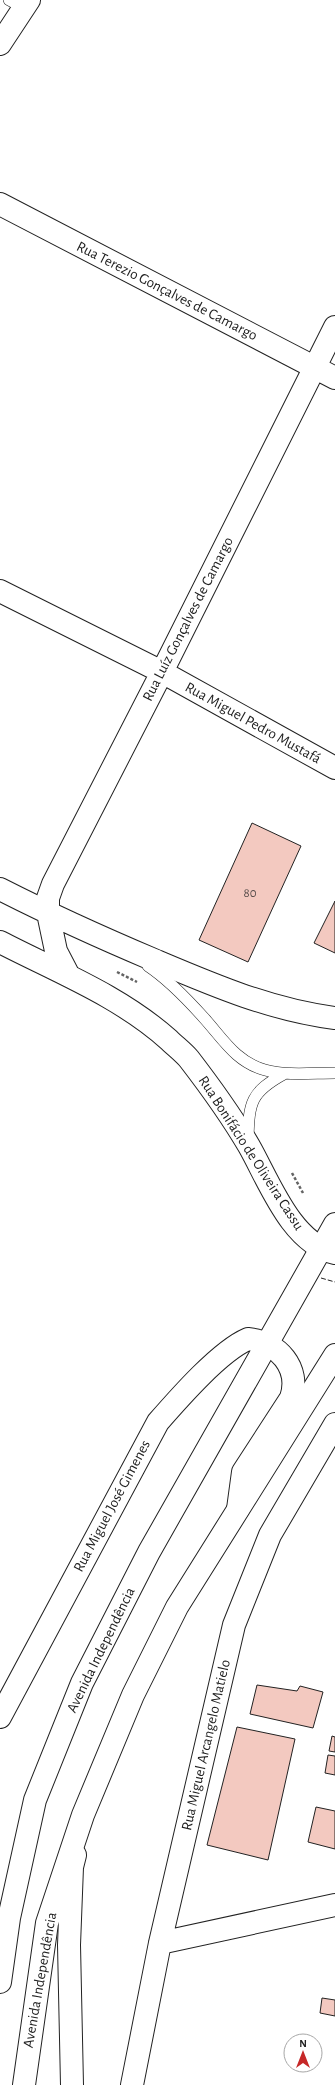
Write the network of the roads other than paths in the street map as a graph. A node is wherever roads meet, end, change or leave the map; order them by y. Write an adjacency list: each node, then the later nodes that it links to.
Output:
1 (21, 3): 2 (street)
2 (0, 44)
3 (0, 204): 5 (street, Rua Terezio Gonçalves de Camargo)
4 (335, 327): 5 (street, Rua Luíz Gonçalves de Camargo)
5 (315, 368): 6 (street, Rua Terezio Gonçalves de Camargo); 8 (street, Rua Luíz Gonçalves de Camargo)
6 (335, 378)
7 (0, 591): 8 (street, Rua Miguel Pedro Mustafá)
8 (162, 672): 9 (street, Rua Miguel Pedro Mustafá); 11 (street, Rua Luíz Gonçalves de Camargo)
9 (335, 768)
10 (0, 889): 11 (street)
11 (48, 913): 13 (street); 14 (street, Rua Luíz Gonçalves de Camargo)
12 (0, 942): 14 (street, Rua Bonifácio de Oliveira Cassu)
13 (115, 943): 15 (street); 17 (lane)
14 (69, 976): 18 (street, Rua Bonifácio de Oliveira Cassu)
15 (335, 1018)
16 (335, 1073): 17 (lane)
17 (284, 1074): 18 (lane)
18 (248, 1145): 20 (street, Rua Bonifácio de Oliveira Cassu)
19 (335, 1224): 20 (street, Avenida Independência)
20 (328, 1251): 21 (street, Avenida Independência)
21 (268, 1344): 24 (street, Avenida Independência); 25 (street, Rua Miguel José Gimenes); 29 (street, Avenida Independência)
22 (335, 1355): 24 (street, Avenida Independência)
23 (335, 1424): 28 (street, Rua Miguel Arcangelo Matielo)
24 (238, 1509): 26 (street, Avenida Independência)
25 (0, 1717)
26 (83, 1815): 30 (street, Avenida Independência); 31 (street)
27 (331, 1907): 28 (street)
28 (160, 1943): 32 (street, Rua Miguel Arcangelo Matielo)
29 (0, 1982)
30 (24, 2085)
31 (72, 2085)
32 (132, 2085)

